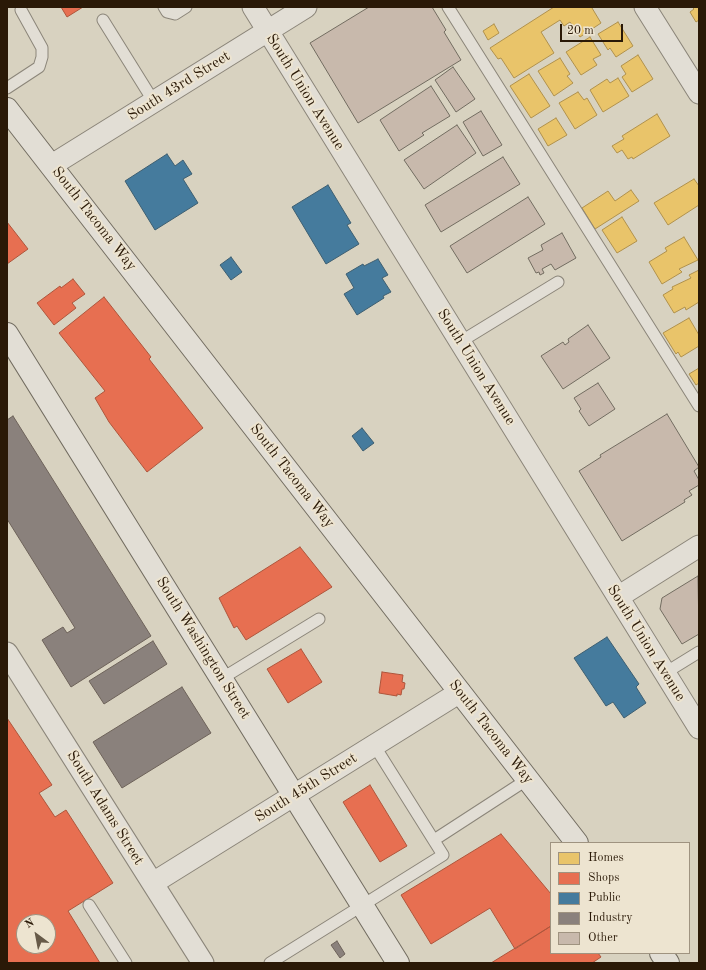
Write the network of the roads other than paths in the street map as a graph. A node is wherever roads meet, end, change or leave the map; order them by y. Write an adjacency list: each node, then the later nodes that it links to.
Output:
1 (164, 7): 2 (lane)
2 (186, 7)
3 (253, 7): 9 (street, South Union Avenue)
4 (306, 7): 9 (street, South 43rd Street)
5 (448, 7): 18 (lane)
6 (645, 7): 11 (street)
7 (20, 10): 10 (lane)
8 (103, 20): 12 (lane)
9 (268, 31): 12 (street, South 43rd Street); 17 (street, South Union Avenue)
10 (7, 88)
11 (699, 93)
12 (154, 102): 14 (street, South 43rd Street)
13 (7, 109): 14 (main road, South Tacoma Way)
14 (52, 165): 26 (main road, South Tacoma Way)
15 (558, 282): 17 (lane)
16 (7, 334): 25 (main road, South Washington Street)
17 (460, 342): 20 (street, South Union Avenue)
18 (699, 406)
19 (699, 546): 20 (street)
20 (618, 597): 24 (street, South Union Avenue)
21 (319, 619): 25 (lane)
22 (699, 652): 24 (lane)
23 (7, 653): 33 (street, South Adams Street)
24 (665, 673): 27 (street, South Union Avenue)
25 (221, 679): 30 (main road, South Washington Street)
26 (460, 692): 28 (street, South 45th Street); 29 (main road, South Tacoma Way)
27 (699, 728)
28 (374, 745): 30 (street, South 45th Street); 31 (lane)
29 (528, 780): 31 (lane); 32 (main road, South Tacoma Way)
30 (295, 795): 33 (street, South 45th Street); 35 (main road, South Washington Street)
31 (434, 840): 35 (lane)
32 (576, 842)
33 (153, 883): 38 (street, South Adams Street)
34 (89, 905): 37 (lane)
35 (362, 905): 39 (lane); 40 (main road, South Washington Street)
36 (662, 954): 41 (main road)
37 (126, 963)
38 (202, 963)
39 (270, 963)
40 (398, 963)
41 (668, 963)

